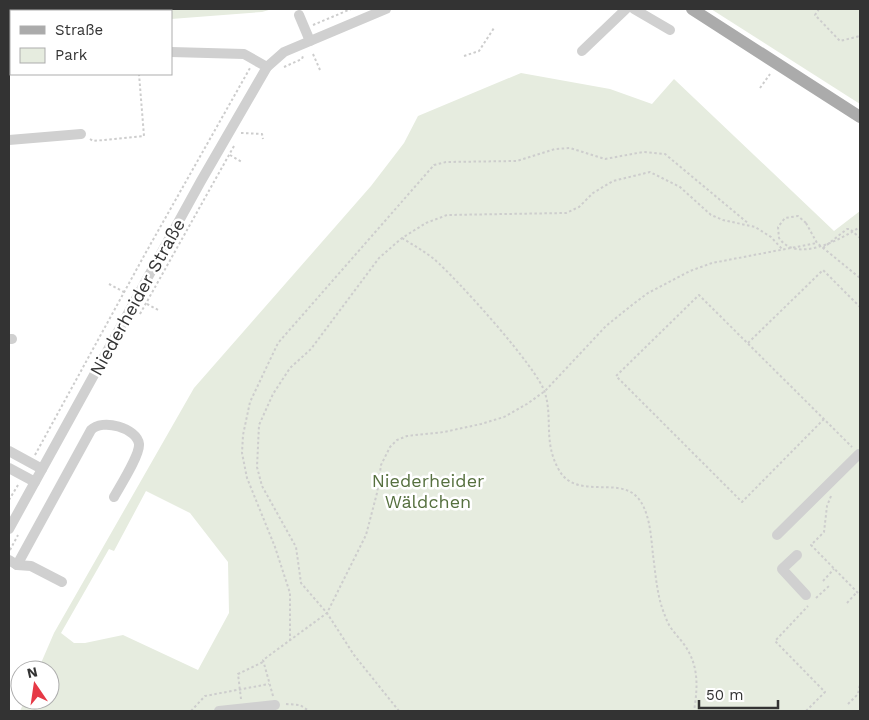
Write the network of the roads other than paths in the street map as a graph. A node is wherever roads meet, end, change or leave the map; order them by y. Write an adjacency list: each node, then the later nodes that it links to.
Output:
1 (386, 9): 7 (street)
2 (626, 9): 8 (street)
3 (634, 9): 6 (street)
4 (692, 9): 11 (main road)
5 (299, 15): 7 (street)
6 (670, 30)
7 (310, 41): 10 (street)
8 (582, 51)
9 (172, 52): 10 (street)
10 (267, 67): 17 (street, Niederheider Straße)
11 (860, 117)
12 (81, 134): 13 (street)
13 (9, 140)
14 (9, 451): 17 (street)
15 (859, 454): 21 (street)
16 (9, 468): 18 (street)
17 (42, 469): 18 (street, Niederheider Straße)
18 (34, 482): 20 (street, Niederheider Straße)
19 (114, 497): 23 (street)
20 (9, 529)
21 (777, 535)
22 (797, 555): 25 (street)
23 (13, 563): 24 (street)
24 (62, 582)
25 (806, 595)
26 (275, 705): 27 (street)
27 (219, 711)

